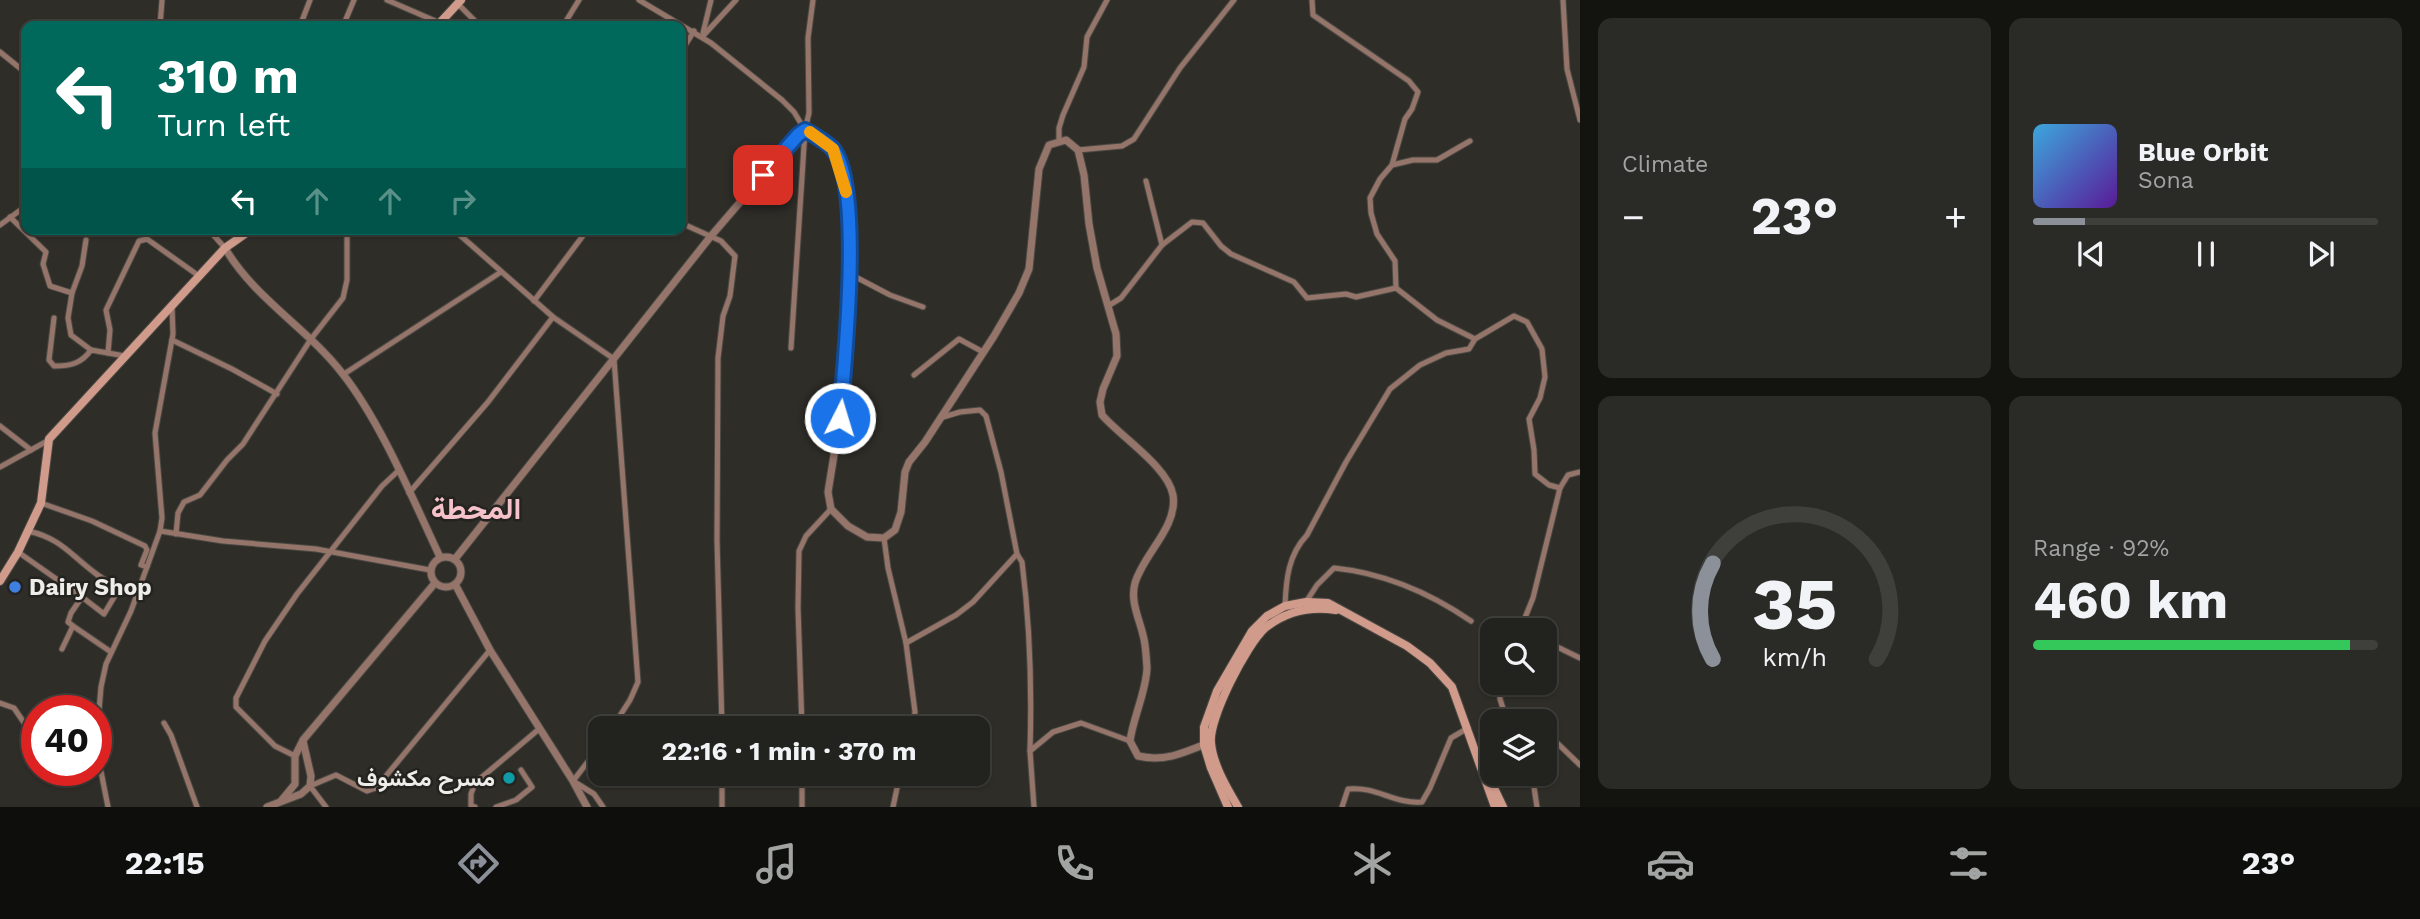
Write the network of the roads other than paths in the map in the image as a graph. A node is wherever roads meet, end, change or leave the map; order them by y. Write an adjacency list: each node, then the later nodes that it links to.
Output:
1 (162, 0): 15 (street)
2 (310, 0): 16 (street)
3 (354, 0): 17 (street)
4 (387, 0): 18 (street)
5 (579, 0): 21 (street)
6 (639, 0): 22 (street)
7 (711, 0): 25 (street)
8 (736, 0): 25 (street)
9 (813, 0): 30 (street)
10 (1107, 0): 32 (street)
11 (1234, 0): 33 (street)
12 (1312, 0): 34 (street)
13 (1563, 0): 29 (street)
14 (460, 2): 19 (main road); 20 (street)
15 (160, 21)
16 (302, 21)
17 (345, 21)
18 (430, 21)
19 (442, 21)
20 (476, 21)
21 (566, 21)
22 (676, 21)
23 (686, 26): 24 (street)
24 (694, 31): 25 (street); 26 (street)
25 (702, 37): 30 (street)
26 (686, 44)
27 (0, 52): 28 (street)
28 (21, 69)
29 (1580, 120)
30 (805, 130): 47 (street); 52 (street); 65 (street)
31 (1470, 141): 34 (street)
32 (1059, 142): 33 (street); 67 (street)
33 (1078, 150): 58 (street)
34 (1392, 165): 54 (street)
35 (1146, 181): 49 (street)
36 (21, 209): 37 (street)
37 (10, 217): 38 (street); 40 (street)
38 (0, 225)
39 (686, 225): 47 (street)
40 (21, 228)
41 (28, 235): 55 (street)
42 (213, 235): 50 (street)
43 (243, 235): 50 (main road)
44 (347, 235): 62 (street)
45 (460, 235): 51 (street)
46 (583, 235): 56 (street)
47 (711, 236): 70 (street); 114 (street)
48 (86, 240): 55 (street)
49 (1162, 244): 54 (street); 58 (street)
50 (225, 248): 53 (main road); 62 (street)
51 (501, 272): 56 (street); 71 (street)
52 (850, 274): 59 (street); 84 (street)
53 (198, 276): 57 (main road); 68 (street)
54 (1396, 288): 63 (street)
55 (72, 293): 66 (street)
56 (534, 300): 60 (street)
57 (172, 304): 64 (street); 69 (main road)
58 (1108, 306): 122 (street)
59 (923, 307)
60 (552, 317): 70 (street); 82 (street)
61 (54, 318): 66 (street)
62 (312, 339): 71 (street); 73 (street)
63 (1475, 339): 81 (street); 101 (street)
64 (172, 341): 73 (street); 86 (street)
65 (791, 348)
66 (91, 350): 68 (street)
67 (983, 352): 72 (street); 74 (street)
68 (108, 353): 69 (street)
69 (125, 356): 76 (main road)
70 (614, 359): 93 (street); 113 (street)
71 (344, 374): 79 (street)
72 (914, 375)
73 (277, 394): 87 (street)
74 (940, 419): 88 (street); 91 (street)
75 (0, 426): 77 (street)
76 (49, 439): 77 (street); 83 (main road)
77 (31, 450): 78 (street)
78 (0, 467)
79 (398, 471): 82 (street); 90 (street)
80 (1580, 472): 81 (street)
81 (1560, 488): 103 (street)
82 (409, 492): 92 (street)
83 (41, 503): 85 (main road); 94 (street)
84 (831, 509): 88 (street); 115 (street)
85 (28, 531): 89 (main road); 99 (street)
86 (160, 531): 87 (street); 94 (street)
87 (176, 534): 90 (street)
88 (884, 538): 106 (street)
89 (18, 552): 96 (main road); 99 (street)
90 (330, 553): 95 (street); 126 (street)
91 (1017, 554): 106 (street); 125 (street)
92 (440, 557): 93 (street); 95 (street)
93 (455, 559): 98 (street)
94 (147, 567): 110 (street)
95 (430, 570): 97 (street)
96 (0, 581)
97 (435, 583): 98 (street); 121 (street)
98 (455, 584): 109 (street)
99 (82, 597): 105 (street)
100 (1306, 602): 101 (main road); 102 (main road); 104 (street)
101 (1286, 606): 124 (main road)
102 (1345, 612): 119 (main road); 124 (main road)
103 (1525, 618)
104 (1471, 621)
105 (73, 626): 108 (street); 110 (street)
106 (906, 643): 116 (street)
107 (1557, 647): 111 (street)
108 (62, 649)
109 (490, 650): 120 (street); 132 (street)
110 (111, 652): 140 (street)
111 (1580, 658)
112 (0, 704): 117 (street)
113 (620, 716)
114 (722, 716)
115 (802, 716)
116 (914, 716)
117 (21, 718)
118 (164, 723): 141 (street)
119 (1468, 728): 127 (main road); 154 (street)
120 (539, 729): 131 (street); 144 (street)
121 (303, 740): 126 (street); 132 (street)
122 (1130, 741): 124 (street); 125 (street)
123 (1557, 743): 129 (street)
124 (1208, 744): 152 (main road); 153 (main road)
125 (1030, 751): 151 (street)
126 (295, 756): 139 (street)
127 (1480, 760)
128 (588, 762): 131 (street)
129 (1580, 765)
130 (521, 770): 145 (street)
131 (573, 781): 146 (street); 147 (street)
132 (310, 786): 139 (street); 143 (street)
133 (722, 786): 148 (street)
134 (802, 786): 149 (street)
135 (897, 786): 150 (street)
136 (1489, 786): 155 (main road)
137 (1492, 786): 156 (main road)
138 (1534, 786): 157 (street)
139 (281, 801): 142 (street)
140 (108, 807)
141 (197, 807)
142 (267, 807)
143 (326, 807)
144 (475, 807)
145 (496, 807)
146 (587, 807)
147 (603, 807)
148 (722, 807)
149 (802, 807)
150 (893, 807)
151 (1034, 807)
152 (1227, 807)
153 (1237, 807)
154 (1342, 807)
155 (1495, 807)
156 (1503, 807)
157 (1537, 807)

